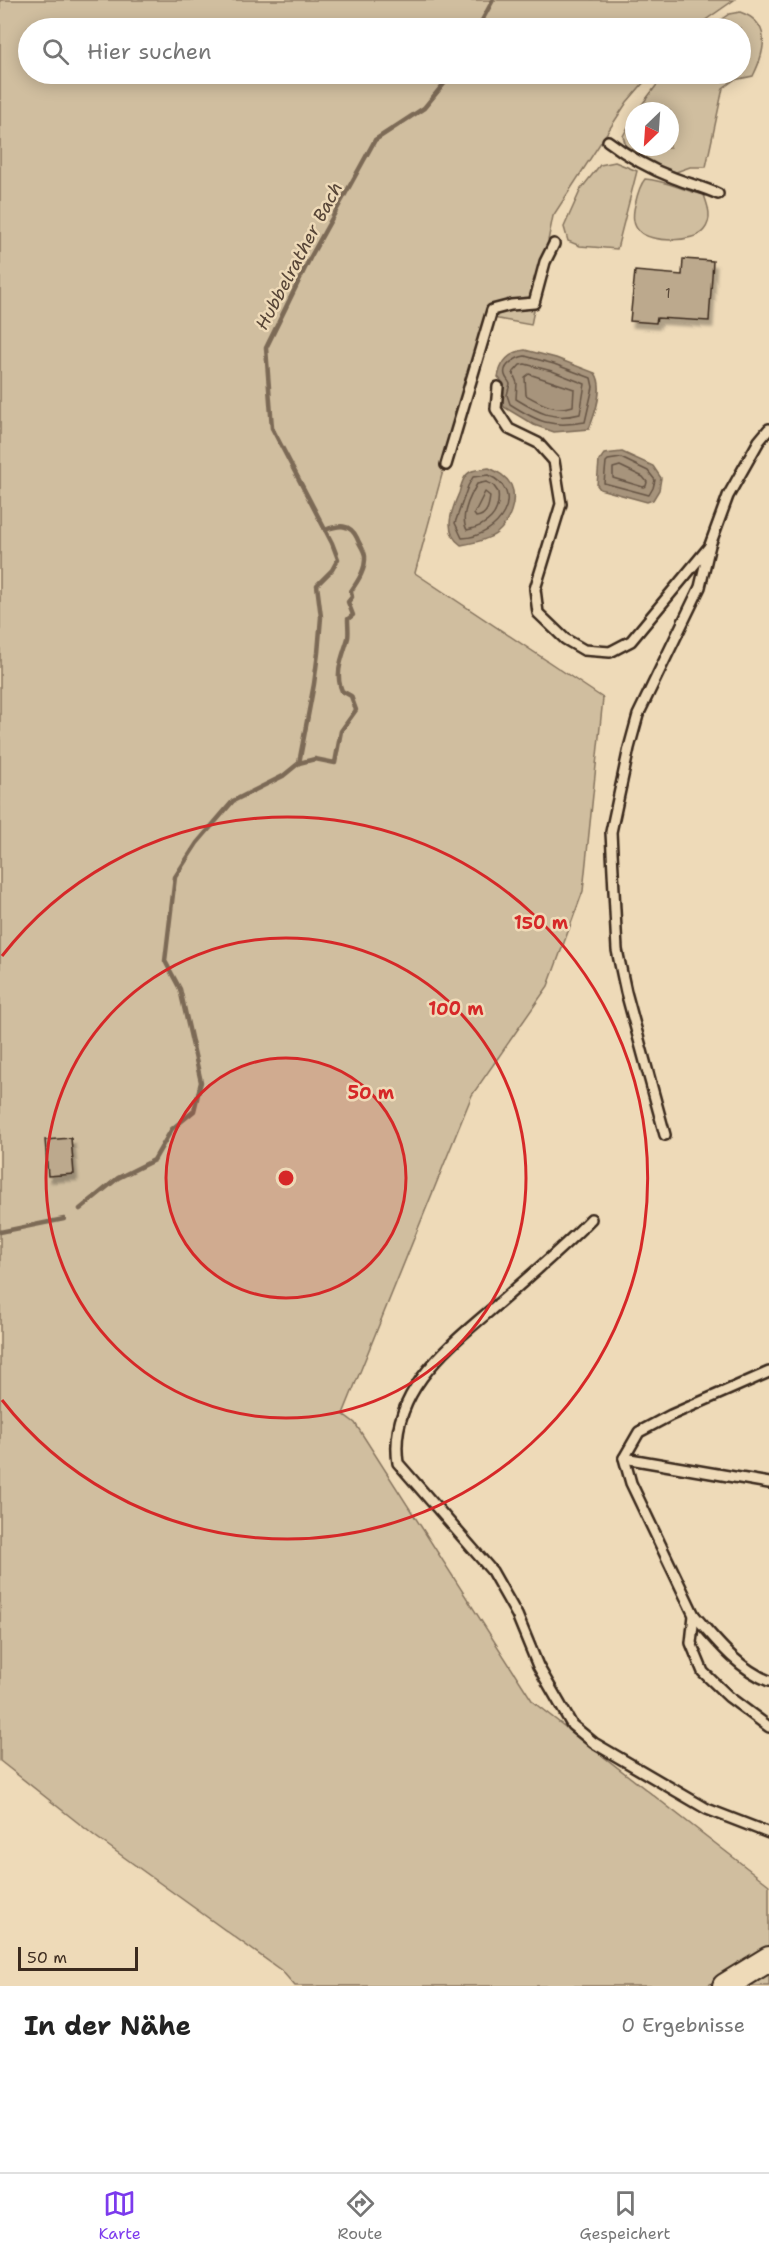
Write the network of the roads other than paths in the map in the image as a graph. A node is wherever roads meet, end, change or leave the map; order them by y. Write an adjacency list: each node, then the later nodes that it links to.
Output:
1 (608, 141): 2 (lane)
2 (718, 194)
3 (554, 244): 6 (lane)
4 (498, 387): 7 (lane)
5 (769, 429): 7 (lane)
6 (446, 465)
7 (710, 545): 8 (lane)
8 (665, 1135)
9 (591, 1219): 16 (lane)
10 (769, 1372): 11 (lane)
11 (624, 1458): 12 (lane); 13 (lane)
12 (769, 1483)
13 (694, 1616): 14 (lane); 15 (lane)
14 (769, 1681)
15 (769, 1727)
16 (769, 1833)
17 (769, 1959): 18 (street)
18 (725, 1986)

